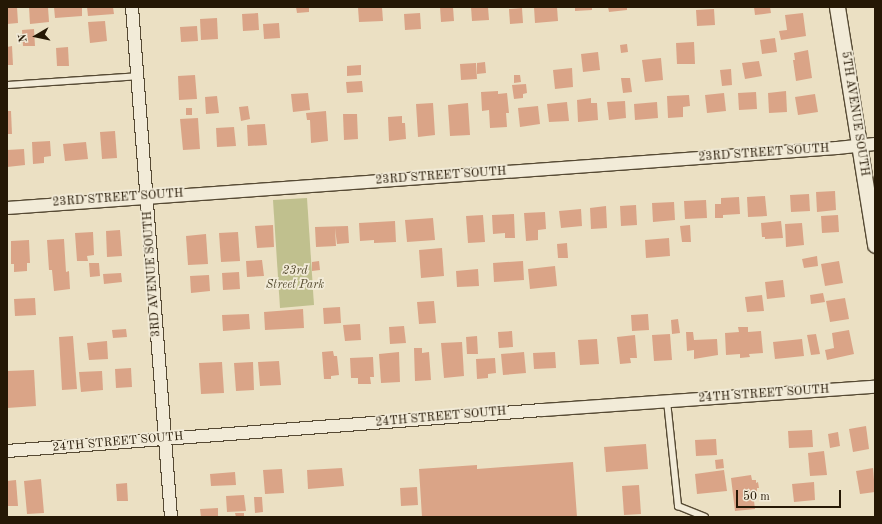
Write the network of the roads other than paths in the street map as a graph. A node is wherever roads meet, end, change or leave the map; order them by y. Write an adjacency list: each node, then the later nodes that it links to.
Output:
1 (132, 7): 3 (street, 3RD AVENUE SOUTH)
2 (837, 7): 6 (street, 5TH AVENUE SOUTH)
3 (138, 76): 4 (lane); 7 (street, 3RD AVENUE SOUTH)
4 (7, 85)
5 (875, 144): 6 (street, 23RD STREET SOUTH)
6 (858, 147): 7 (street, 23RD STREET SOUTH); 9 (street, 5TH AVENUE SOUTH)
7 (148, 197): 8 (street, 23RD STREET SOUTH); 12 (street, 3RD AVENUE SOUTH)
8 (7, 208)
9 (875, 245)
10 (875, 387): 11 (street, 24TH STREET SOUTH)
11 (668, 401): 12 (street, 24TH STREET SOUTH); 15 (lane)
12 (165, 439): 13 (street, 24TH STREET SOUTH); 14 (street, 3RD AVENUE SOUTH)
13 (7, 451)
14 (171, 517)
15 (705, 517)

